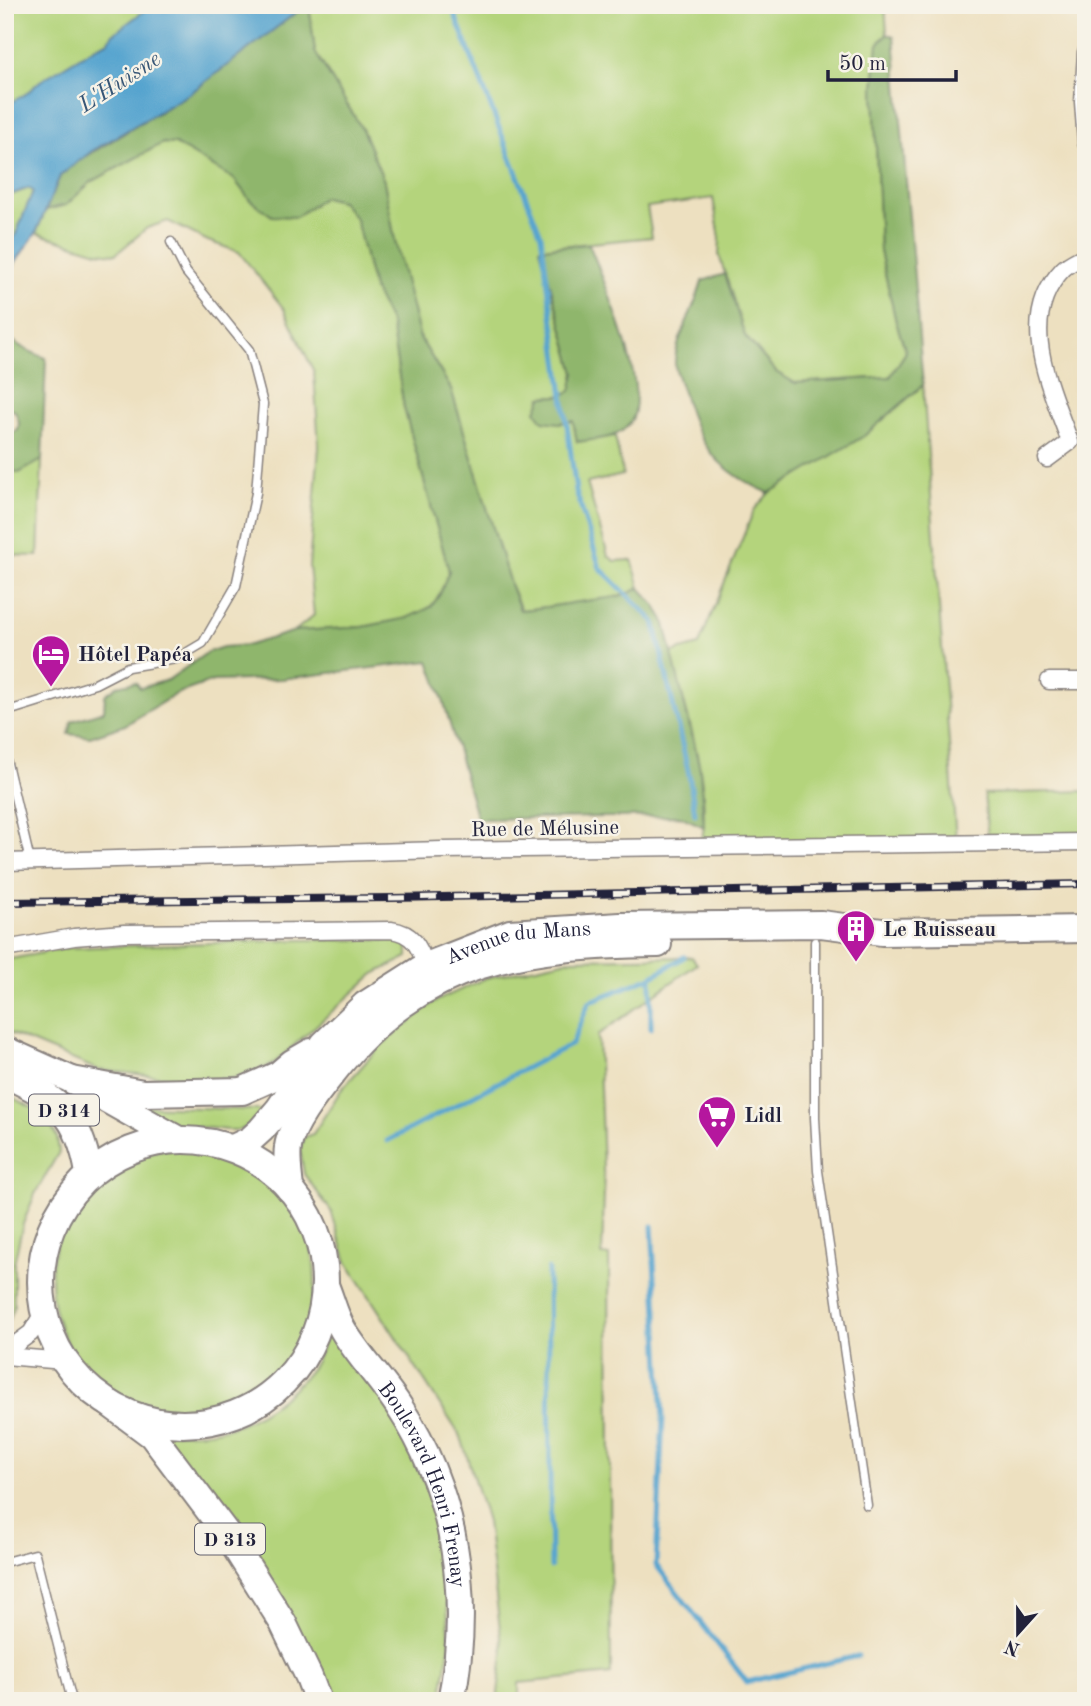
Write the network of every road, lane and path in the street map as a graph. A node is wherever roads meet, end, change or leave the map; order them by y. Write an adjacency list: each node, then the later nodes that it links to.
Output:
1 (1086, 52): 2 (street)
2 (1086, 143)
3 (171, 242): 8 (lane)
4 (1086, 255): 5 (street)
5 (1047, 459)
6 (1049, 681): 7 (street)
7 (1086, 681)
8 (5, 712)
9 (5, 755): 11 (lane)
10 (1086, 842): 11 (street, Rue de Mélusine)
11 (30, 861): 12 (street, Rue de Mélusine)
12 (5, 862)
13 (1086, 929): 14 (main road, Avenue du Mans)
14 (882, 932): 15 (main road, Avenue du Mans); 17 (main road, Avenue du Mans)
15 (816, 942): 25 (main road, Avenue du Mans); 31 (lane)
16 (5, 949): 17 (street)
17 (426, 965): 18 (main road, Avenue du Mans)
18 (324, 1044): 21 (main road); 23 (main road, Avenue du Mans)
19 (5, 1050): 21 (main road, D 314)
20 (5, 1074): 24 (main road, D 314)
21 (72, 1080): 22 (main road, D 314)
22 (177, 1139): 23 (main road); 24 (main road)
23 (233, 1148): 25 (main road)
24 (89, 1173): 27 (main road)
25 (290, 1189): 26 (main road)
26 (325, 1285): 30 (main road); 35 (main road, Boulevard Henri Frenay)
27 (43, 1313): 28 (street); 29 (main road)
28 (5, 1354): 29 (street)
29 (64, 1361): 30 (main road)
30 (109, 1403): 34 (main road, D 313)
31 (867, 1505)
32 (5, 1562): 33 (lane)
33 (72, 1701)
34 (318, 1701)
35 (451, 1701)

